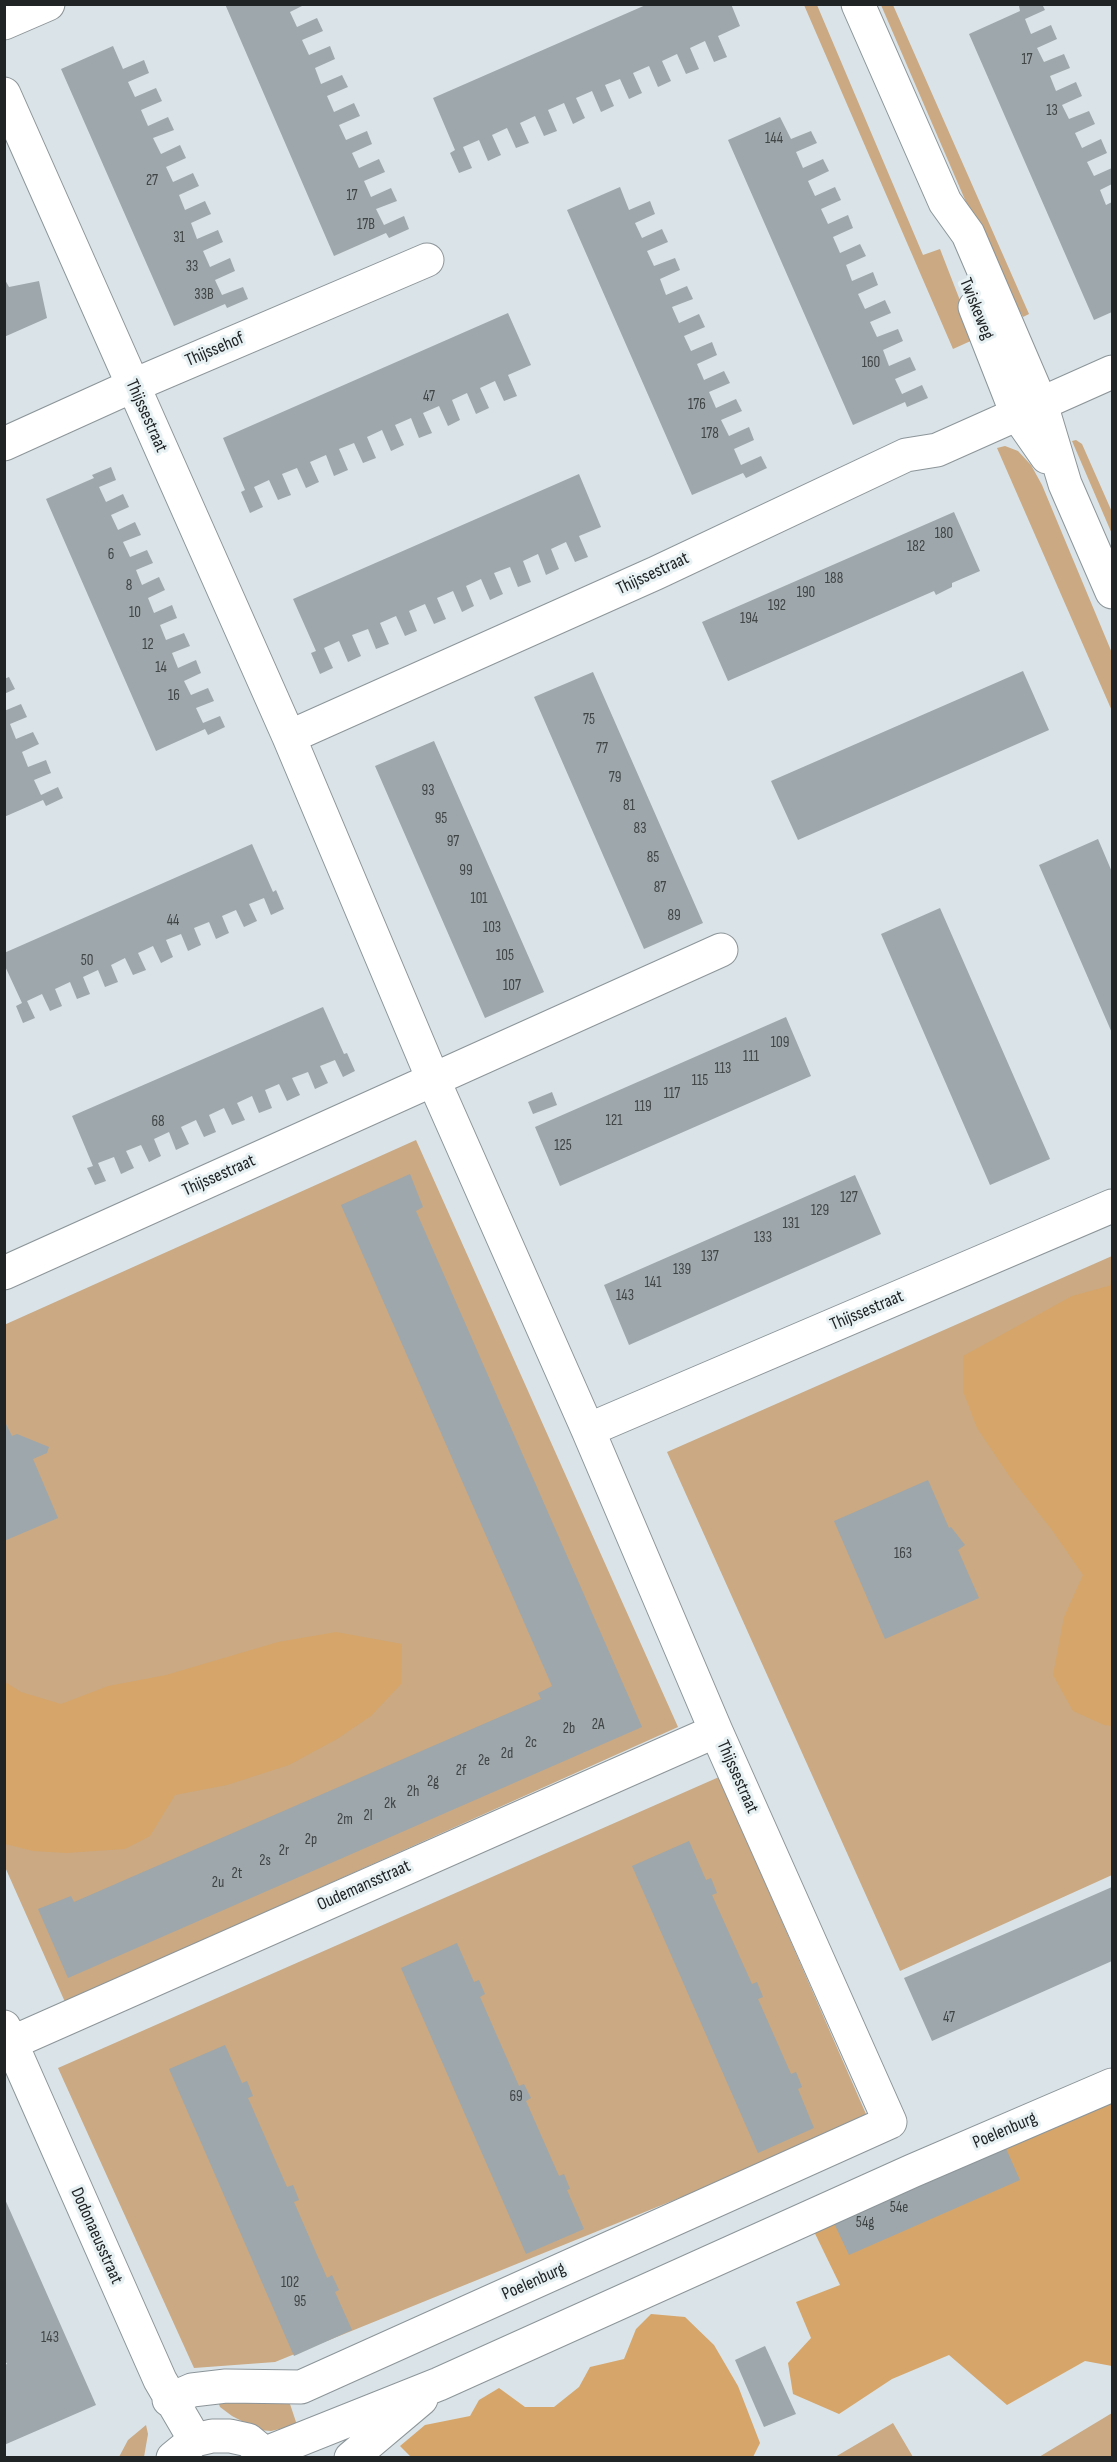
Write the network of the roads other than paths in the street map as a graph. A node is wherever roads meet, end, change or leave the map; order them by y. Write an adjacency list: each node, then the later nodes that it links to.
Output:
1 (48, 4): 3 (street)
2 (858, 4): 8 (street, Twiskeweg)
3 (4, 23)
4 (4, 94): 7 (street, Thijssestraat)
5 (427, 260): 7 (street, Thijssehof)
6 (1113, 372): 8 (street, Thijssestraat)
7 (132, 386): 9 (street, Thijssehof); 11 (street, Thijssestraat)
8 (1029, 409): 10 (street, Twiskeweg); 11 (street, Thijssestraat)
9 (4, 444)
10 (1113, 592)
11 (289, 737): 13 (street, Thijssestraat)
12 (721, 950): 13 (street, Thijssestraat)
13 (434, 1079): 15 (street, Thijssestraat); 16 (street, Thijssestraat)
14 (1113, 1206): 16 (street, Thijssestraat)
15 (4, 1273)
16 (588, 1430): 17 (street, Thijssestraat)
17 (716, 1731): 18 (street, Oudemansstraat); 20 (street, Thijssestraat)
18 (8, 2035): 22 (street, Dodonaeusstraat)
19 (1113, 2085): 21 (street, Poelenburg)
20 (890, 2122): 22 (street, Poelenburg)
21 (438, 2384): 24 (street, Poelenburg); 25 (street, Poelenburg)
22 (169, 2400): 23 (street, Dodonaeusstraat)
23 (184, 2449): 24 (street)
24 (268, 2455)
25 (351, 2457)

